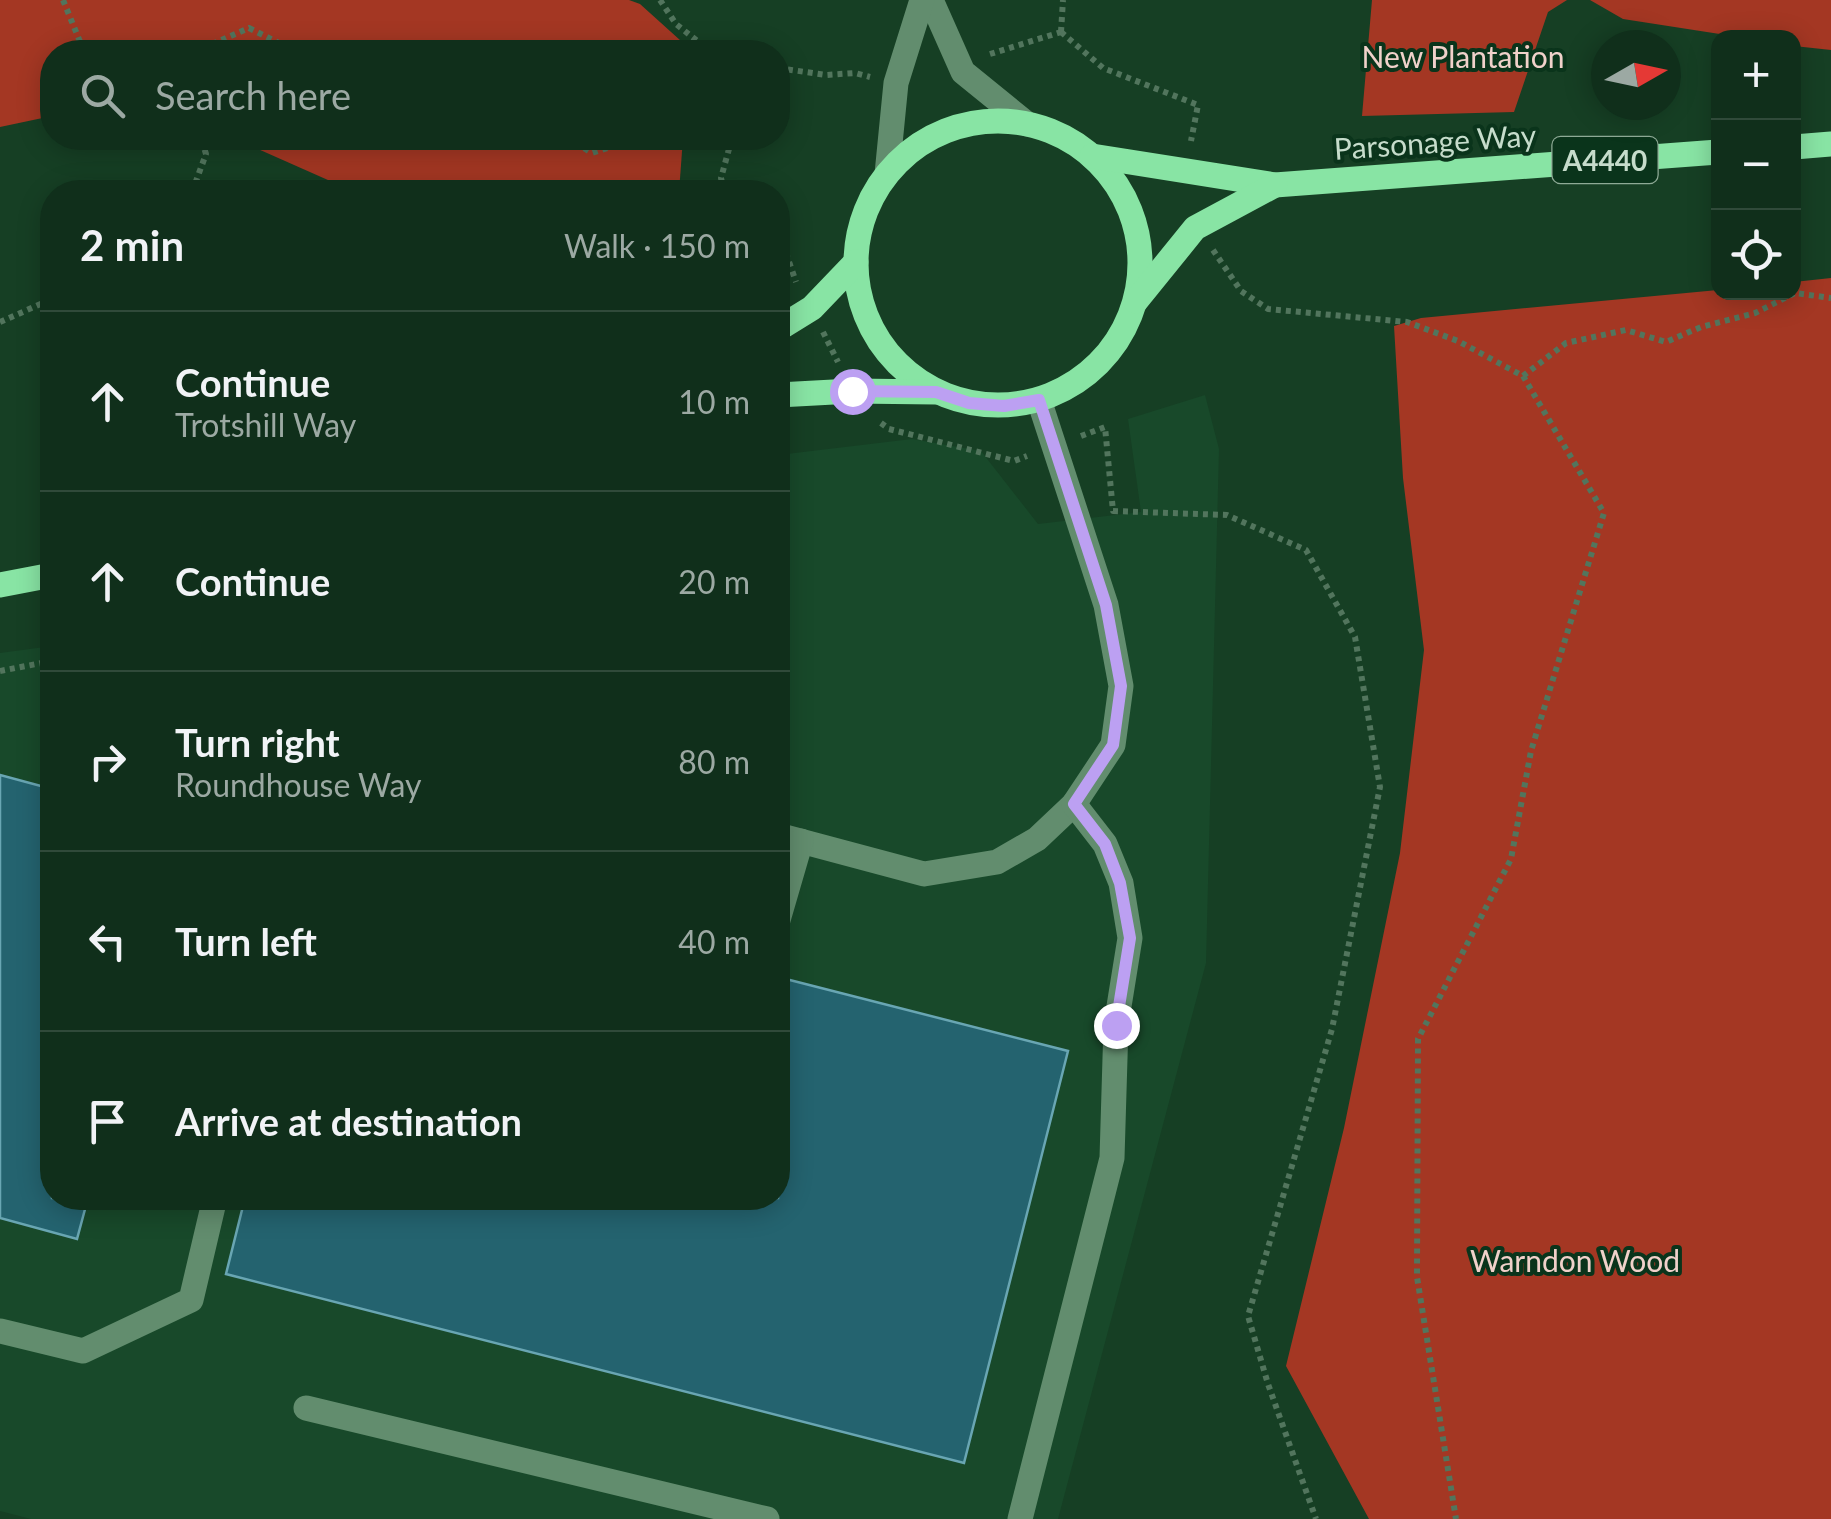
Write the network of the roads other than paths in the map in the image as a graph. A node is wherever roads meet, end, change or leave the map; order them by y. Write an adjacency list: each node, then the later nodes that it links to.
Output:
1 (922, 0): 8 (street)
2 (931, 0): 3 (street)
3 (1027, 124): 7 (main road); 8 (main road)
4 (1831, 144): 5 (main road)
5 (1801, 146)
6 (1711, 153): 9 (main road, Parsonage Way / A4440)
7 (1092, 156): 9 (main road, Parsonage Way / A4440); 11 (main road)
8 (887, 174): 10 (main road)
9 (1276, 185): 11 (main road, Parsonage Way / A4440)
10 (856, 262): 12 (main road); 13 (main road)
11 (1135, 303): 15 (main road)
12 (790, 322)
13 (936, 392): 14 (main road); 15 (main road)
14 (790, 394)
15 (1039, 400): 18 (street)
16 (40, 577): 17 (main road)
17 (0, 584)
18 (1074, 804): 19 (street); 24 (street)
19 (790, 838)
20 (213, 1210): 21 (street)
21 (0, 1330)
22 (306, 1408): 23 (street)
23 (767, 1519)
24 (1020, 1519)

